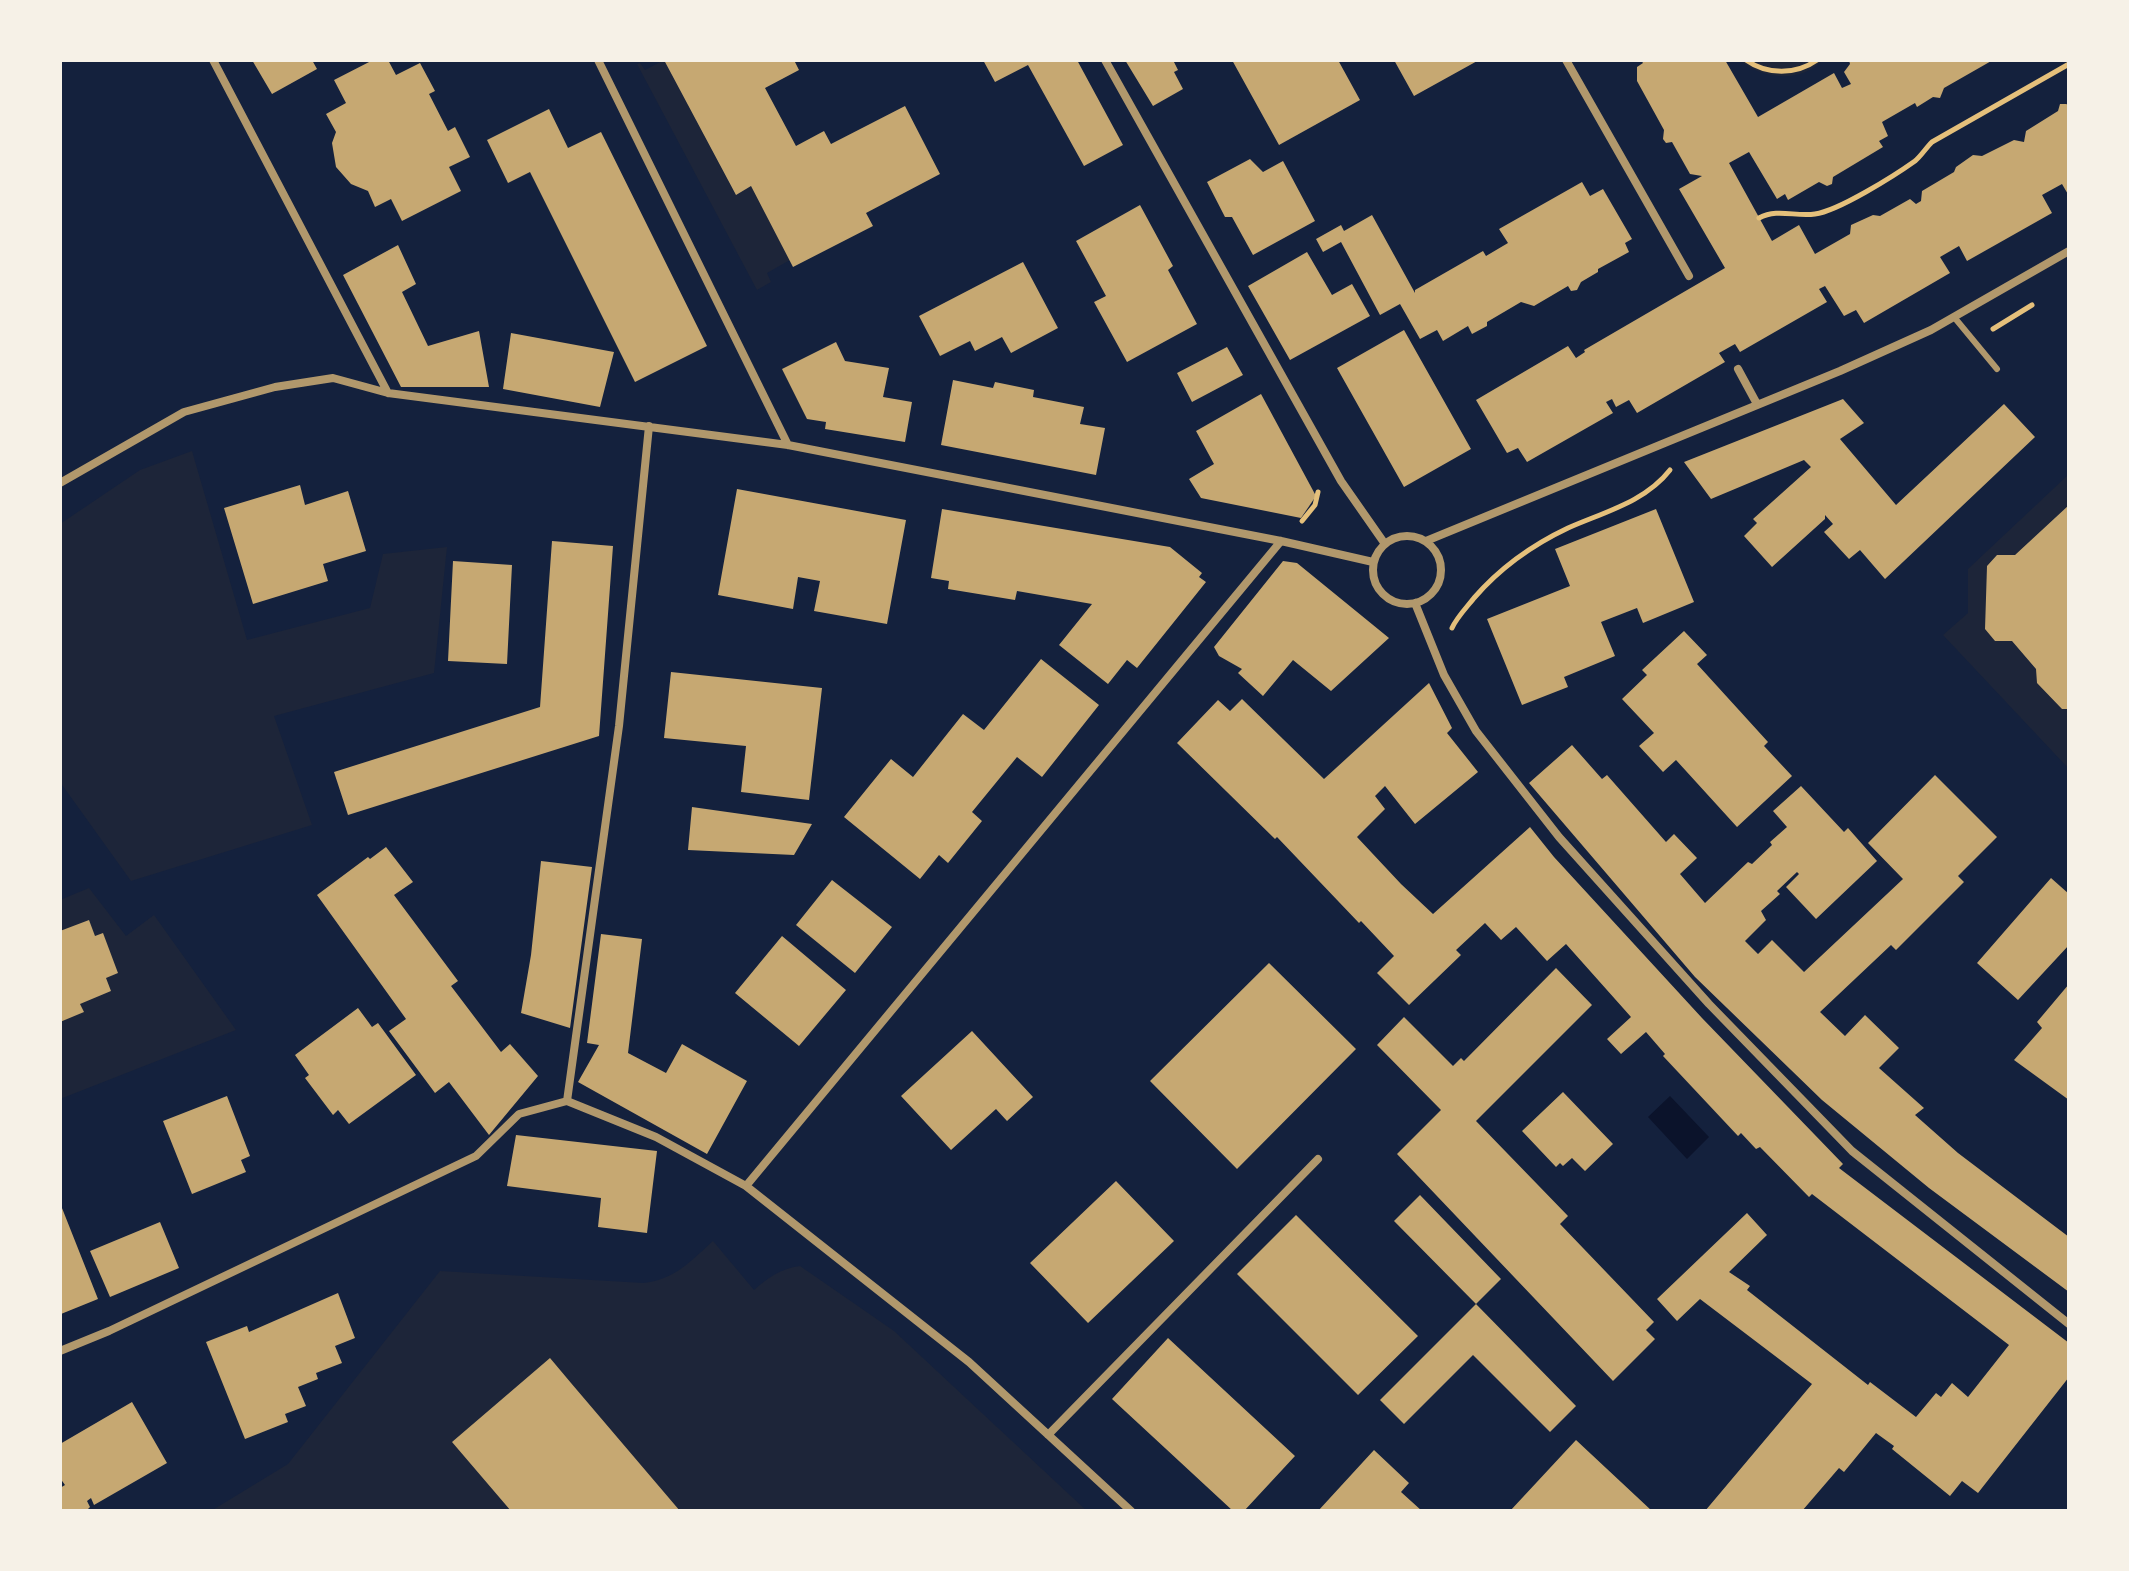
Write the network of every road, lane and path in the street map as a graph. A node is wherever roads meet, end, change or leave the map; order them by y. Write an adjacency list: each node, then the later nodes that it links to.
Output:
1 (213, 60): 15 (street)
2 (598, 60): 18 (street)
3 (1105, 60): 25 (street)
4 (1566, 60): 11 (street)
5 (1746, 60): 7 (path)
6 (1817, 60): 7 (path)
7 (1756, 63)
8 (2069, 64): 9 (path)
9 (1759, 218)
10 (2069, 251): 12 (street)
11 (1689, 276)
12 (1954, 317): 14 (lane); 16 (street)
13 (1738, 369): 16 (street)
14 (1997, 369)
15 (388, 393): 17 (street); 20 (street)
16 (1757, 404): 24 (street)
17 (649, 426): 18 (street); 29 (street)
18 (788, 445): 23 (street)
19 (1672, 467): 28 (path)
20 (60, 483)
21 (1315, 483): 22 (path)
22 (1289, 518)
23 (1281, 541): 26 (street); 31 (street)
24 (1426, 541): 25 (street); 27 (street)
25 (1385, 544): 26 (street)
26 (1373, 562): 27 (street)
27 (1415, 603): 28 (street)
28 (1444, 675): 32 (street)
29 (567, 1101): 31 (street); 33 (street)
30 (1318, 1159): 34 (street)
31 (746, 1186): 34 (street)
32 (2069, 1324)
33 (60, 1351)
34 (1048, 1435): 35 (street)
35 (1131, 1511)

